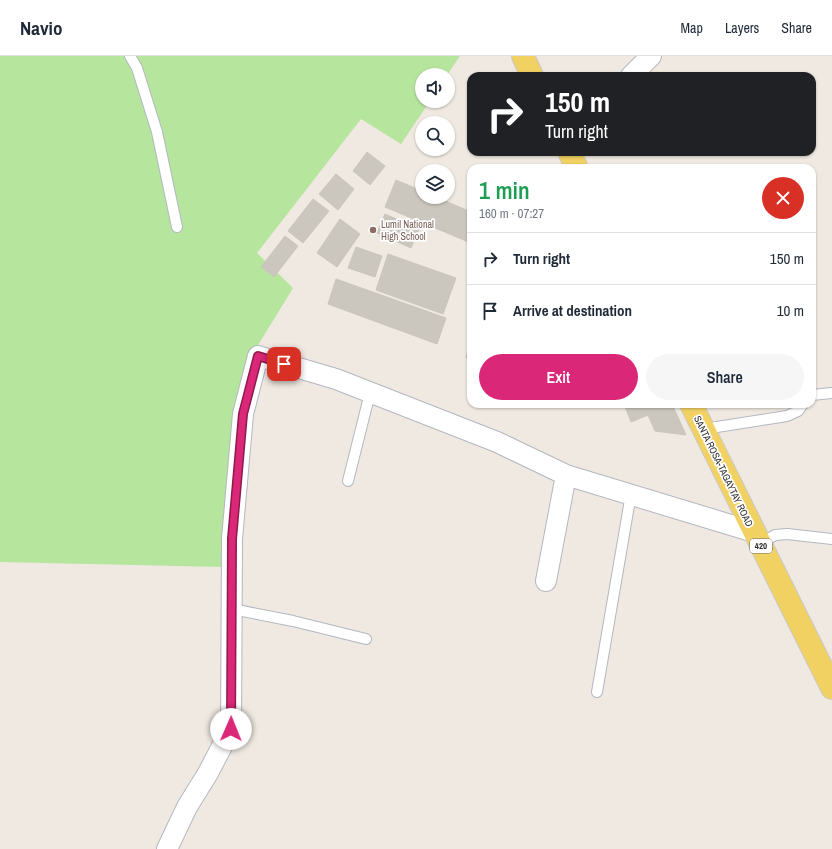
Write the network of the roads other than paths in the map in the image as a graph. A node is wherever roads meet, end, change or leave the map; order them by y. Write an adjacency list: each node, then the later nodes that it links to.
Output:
1 (130, 56): 6 (lane)
2 (523, 56): 4 (main road)
3 (651, 56): 5 (street)
4 (530, 72)
5 (634, 72)
6 (177, 227)
7 (370, 393): 13 (street); 14 (lane); 19 (street)
8 (832, 393): 9 (lane)
9 (816, 395)
10 (693, 408): 12 (main road, SANTA ROSA-TAGAYTAY ROAD / 420)
11 (800, 408): 12 (lane)
12 (704, 429): 16 (main road, SANTA ROSA-TAGAYTAY ROAD / 420)
13 (566, 475): 15 (street); 18 (street)
14 (348, 480)
15 (631, 494): 16 (street); 22 (lane)
16 (757, 538): 17 (lane); 21 (main road, SANTA ROSA-TAGAYTAY ROAD / 420)
17 (832, 539)
18 (546, 581)
19 (232, 609): 20 (lane); 23 (street)
20 (366, 639)
21 (832, 688)
22 (597, 692)
23 (167, 849)

